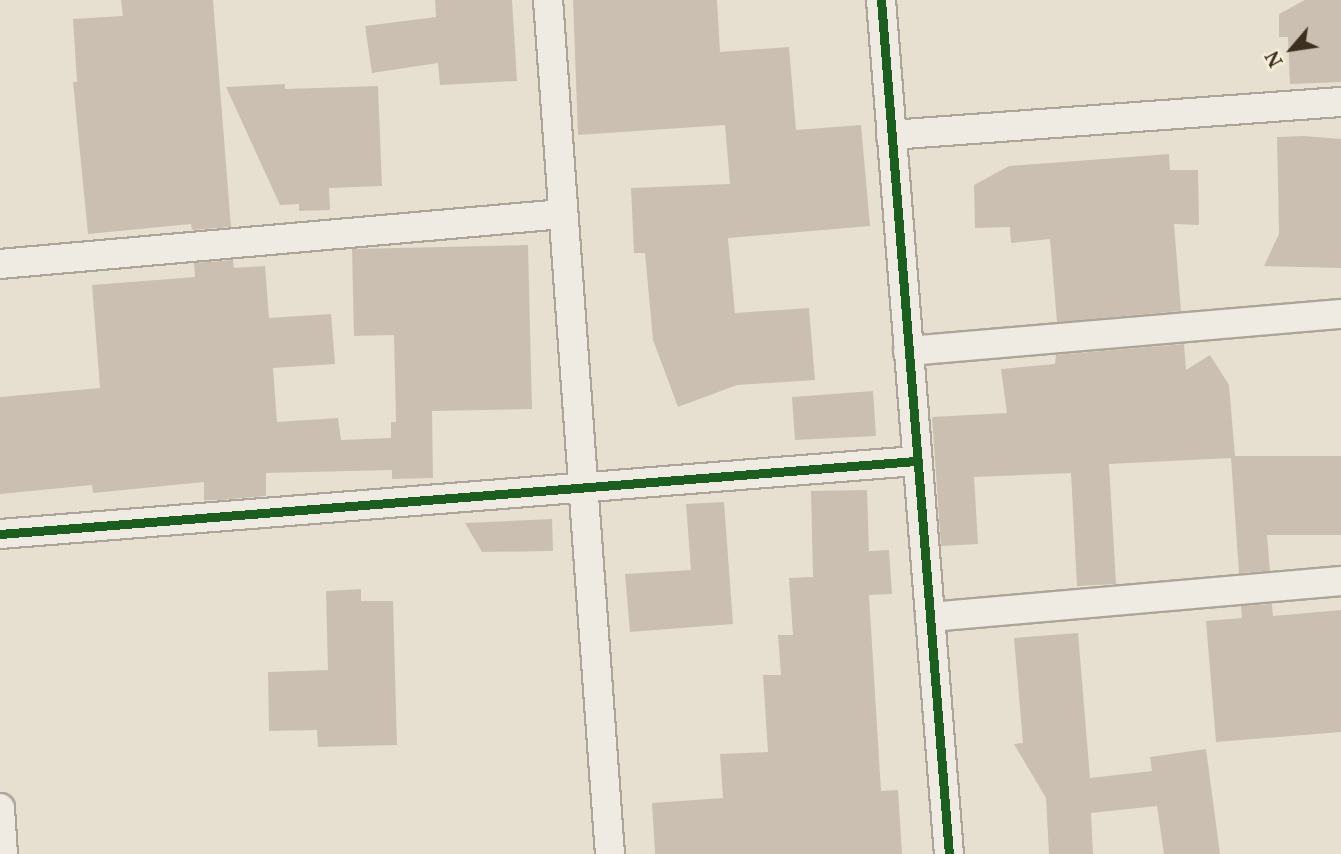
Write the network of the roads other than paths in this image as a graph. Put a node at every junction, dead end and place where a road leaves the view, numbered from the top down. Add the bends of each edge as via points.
1 (548, 0) edge
2 (881, 0) edge
3 (1341, 102) edge
4 (891, 135) junction
5 (562, 214) junction
6 (0, 264) edge
7 (1341, 314) edge
8 (908, 351) junction
9 (915, 461) junction
10 (582, 485) junction
11 (0, 534) edge
12 (1341, 581) edge
13 (930, 617) junction
14 (0, 818) edge
15 (3, 854) edge
16 (610, 854) edge
17 (949, 854) edge

1 - 5 street
2 - 4 street
3 - 4 street
4 - 8 street
5 - 6 street
5 - 10 street
7 - 8 street
8 - 9 street
9 - 10 street
9 - 13 street
10 - 11 street
10 - 16 street
12 - 13 street
13 - 17 street
14 - 15 street

